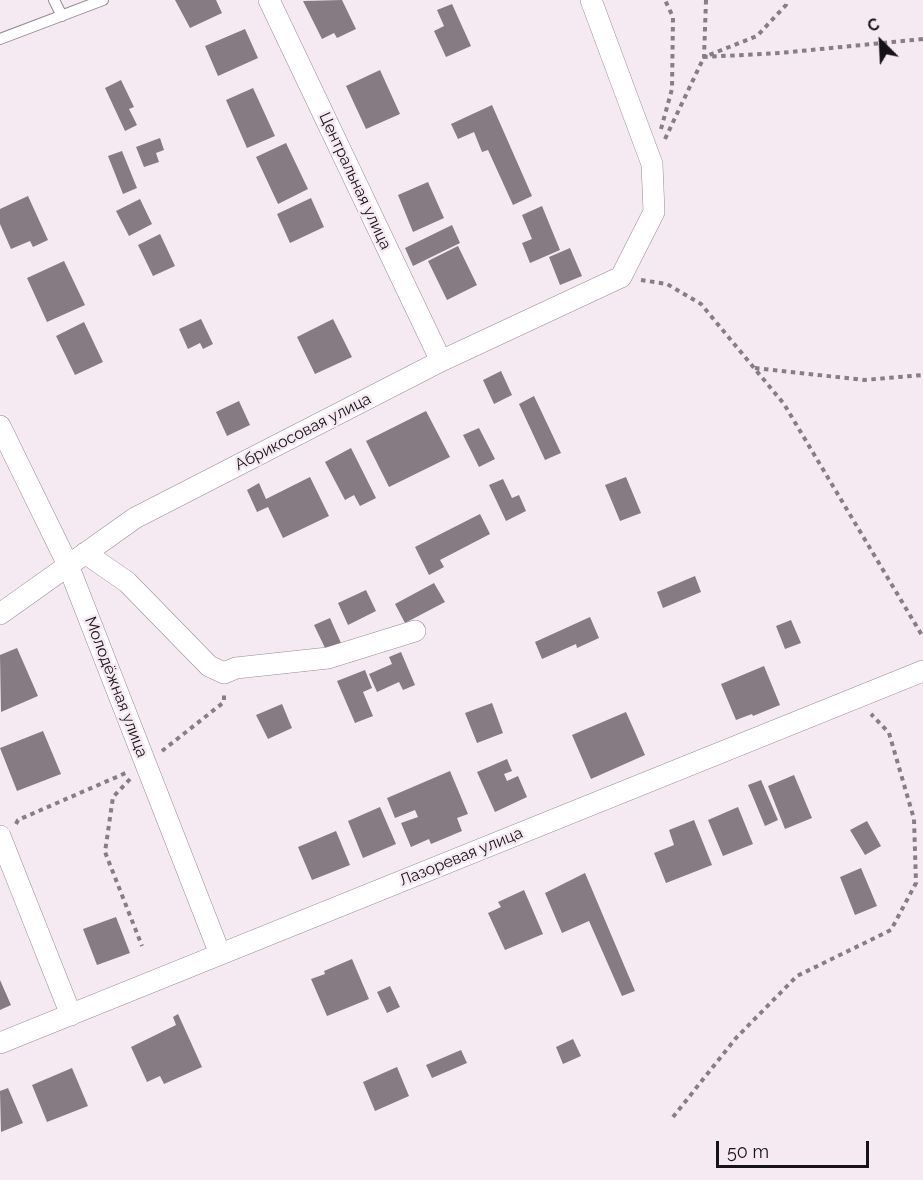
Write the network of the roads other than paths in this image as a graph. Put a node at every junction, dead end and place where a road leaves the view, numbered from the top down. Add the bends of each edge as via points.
1 (54, 0) edge
2 (103, 0) edge
3 (269, 0) edge
4 (591, 0) edge
5 (62, 16) junction
6 (0, 39) edge
7 (441, 362) junction
8 (0, 426) edge
9 (77, 559) junction
10 (0, 614) edge
11 (415, 631) dead end
12 (923, 671) edge
13 (0, 836) edge
14 (220, 954) junction
15 (70, 1014) junction
16 (0, 1043) edge

1 - 5 lane
2 - 5 lane
3 - 7 street, Центральная улица
4 - 7 street, Абрикосовая улица via 652,165 654,212 621,277
5 - 6 lane
7 - 9 street, Абрикосовая улица via 135,518
8 - 9 street, Молодёжная улица
9 - 10 street, Абрикосовая улица
9 - 11 street via 128,582 209,666 224,673 236,668 328,658
9 - 14 street, Молодёжная улица via 146,764
12 - 14 street, Лазоревая улица
13 - 15 street
14 - 15 street, Лазоревая улица
15 - 16 street, Лазоревая улица

